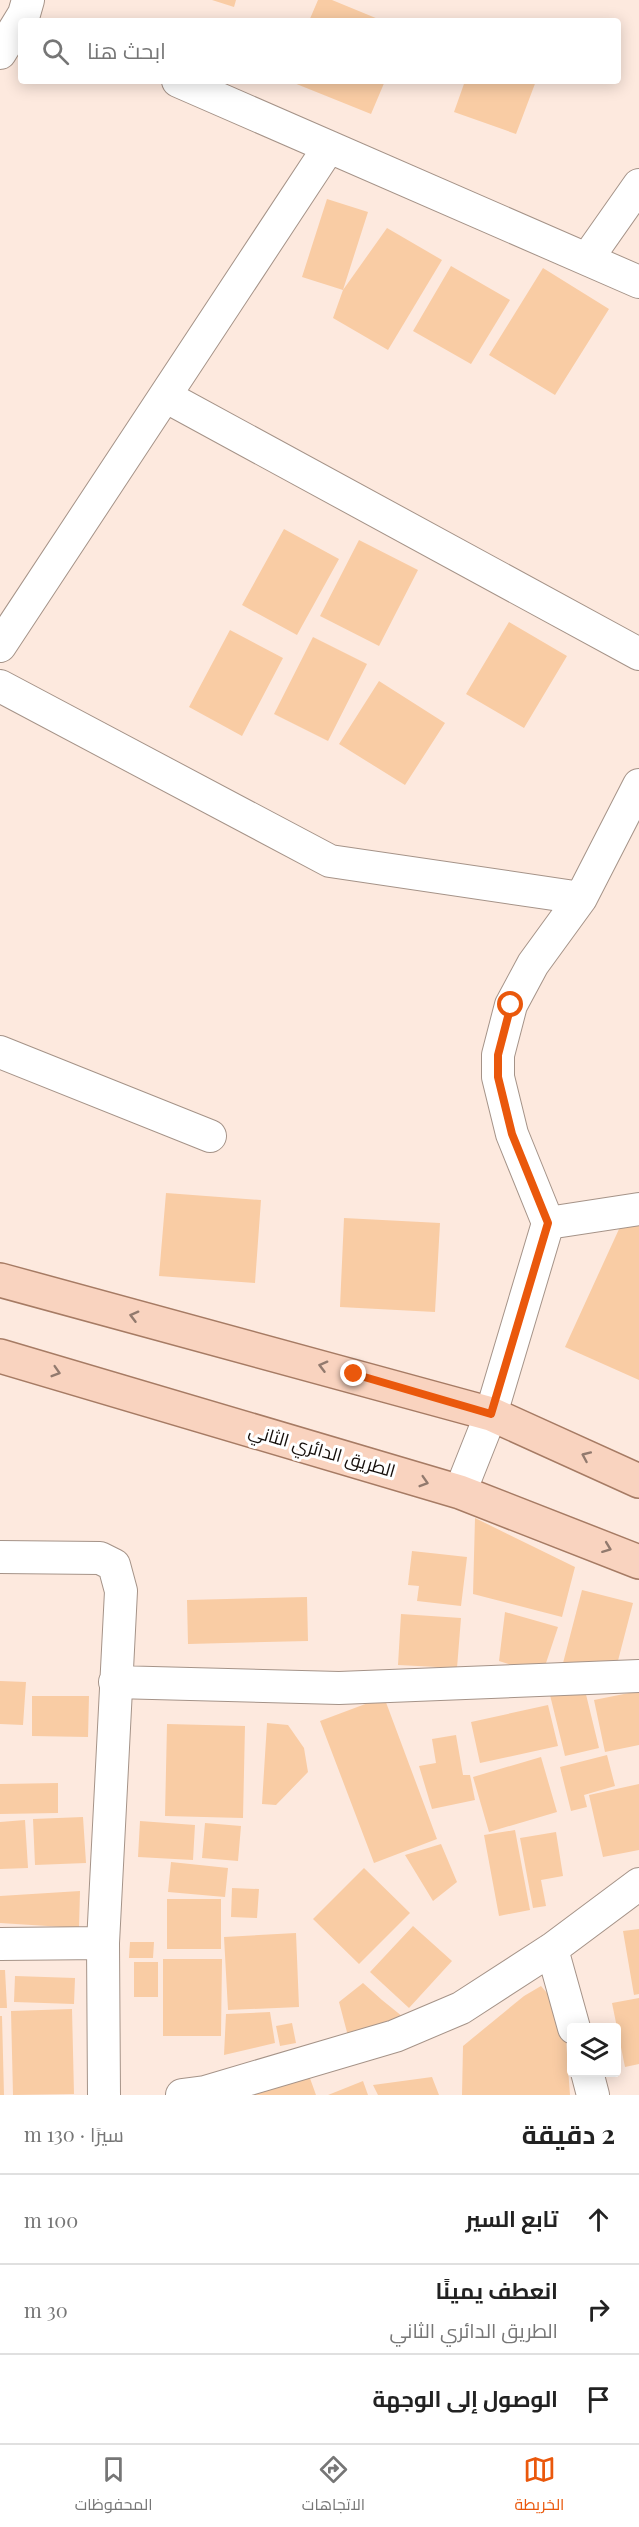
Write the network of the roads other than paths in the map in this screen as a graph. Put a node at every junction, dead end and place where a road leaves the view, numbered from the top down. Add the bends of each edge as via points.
1 (18, 19) edge
2 (0, 53) edge
3 (185, 84) edge
4 (329, 147) junction
5 (639, 185) edge
6 (588, 260) junction
7 (639, 282) edge
8 (165, 396) junction
9 (0, 646) edge
10 (639, 654) edge
11 (0, 686) edge
12 (639, 785) edge
13 (581, 898) junction
14 (0, 1052) edge
15 (210, 1136) dead end
16 (639, 1209) edge
17 (548, 1223) junction
18 (0, 1280) edge
19 (0, 1356) edge
20 (491, 1414) junction
21 (639, 1481) edge
22 (460, 1492) junction
23 (0, 1557) edge
24 (639, 1562) edge
25 (639, 1676) edge
26 (114, 1682) junction
27 (639, 1884) edge
28 (104, 1943) junction
29 (0, 1944) edge
30 (552, 1949) junction
31 (573, 2023) edge
32 (588, 2077) edge
33 (197, 2094) edge
34 (104, 2095) edge
35 (593, 2095) edge

1 - 2 street
3 - 4 street
4 - 6 street
4 - 8 street
5 - 6 street
6 - 7 street
8 - 9 street
8 - 10 street
11 - 13 street via 330,861
12 - 13 street
13 - 17 street via 533,964 511,1005 498,1055 498,1077 512,1134
14 - 15 street
16 - 17 street
17 - 20 street
20 -> 18 main road
19 -> 22 main road, الطريق الدائري الثاني
21 -> 20 main road
20 - 22 street
22 -> 24 main road, الطريق الدائري الثاني
23 - 26 street via 100,1558 114,1564 121,1591
25 - 26 street via 339,1688
26 - 28 street
27 - 30 street
28 - 29 street
28 - 34 street
30 - 31 street
30 - 33 street via 461,2008 395,2036
32 - 35 street

